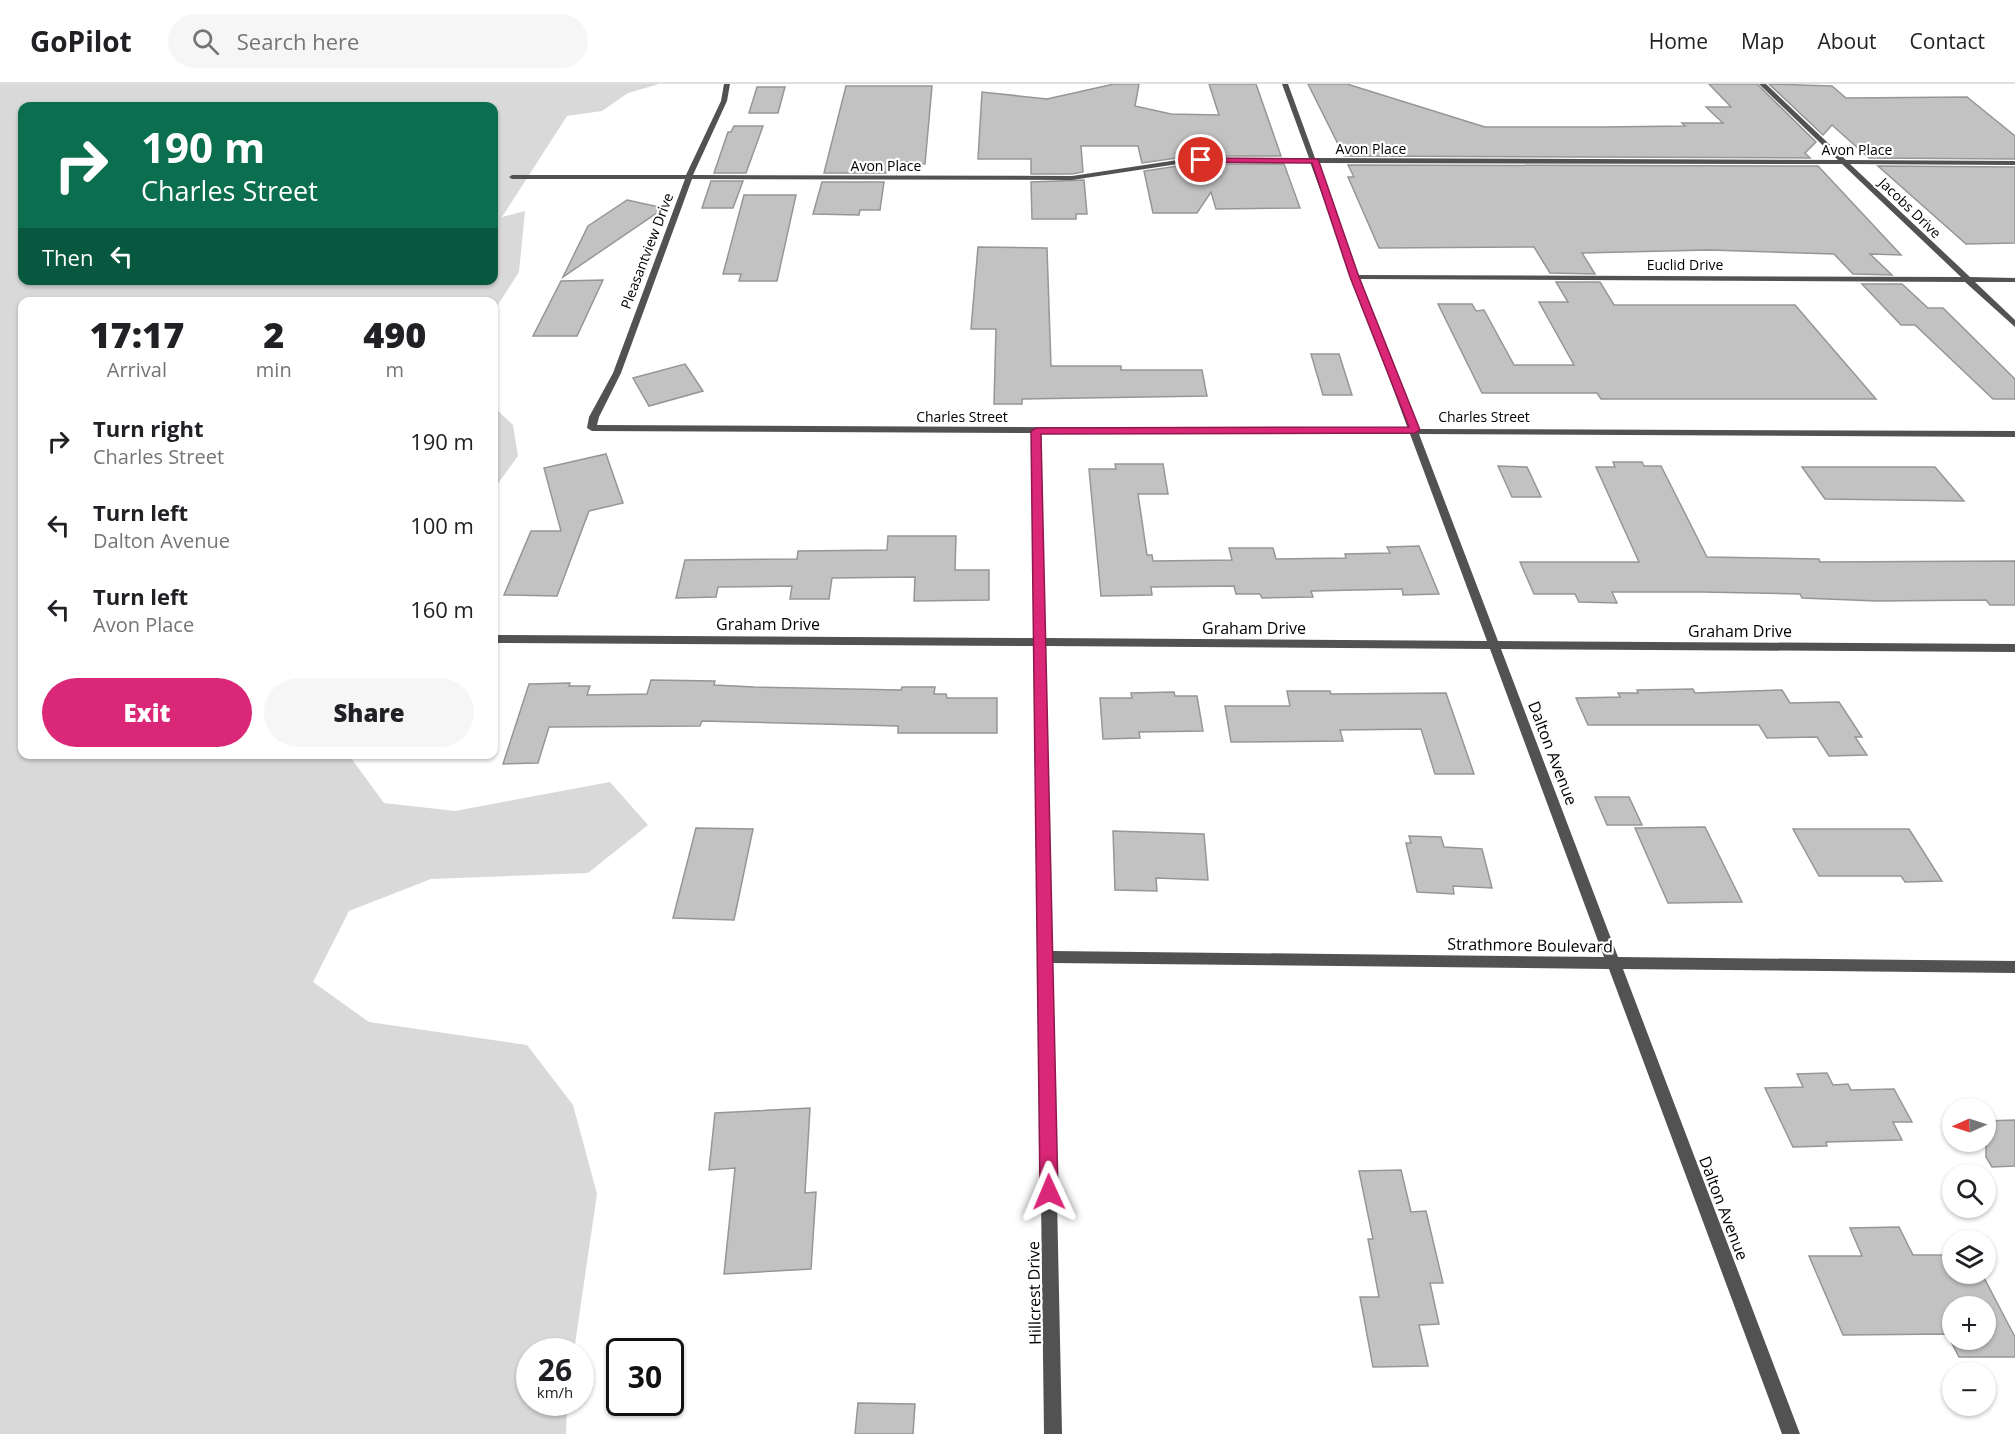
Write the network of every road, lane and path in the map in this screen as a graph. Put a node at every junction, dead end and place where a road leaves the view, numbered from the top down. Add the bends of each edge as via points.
1 (727, 84) edge
2 (1285, 84) edge
3 (1762, 84) edge
4 (1315, 161) junction
5 (1844, 162) junction
6 (2015, 163) edge
7 (512, 177) dead end
8 (689, 177) junction
9 (1355, 277) junction
10 (1967, 279) junction
11 (2015, 280) edge
12 (2015, 325) edge
13 (592, 428) joint
14 (1415, 430) junction
15 (1036, 431) junction
16 (2015, 434) edge
17 (498, 639) edge
18 (1040, 643) junction
19 (1495, 646) junction
20 (2015, 648) edge
21 (1044, 957) junction
22 (1614, 964) junction
23 (2015, 967) edge
24 (1053, 1434) edge
25 (1791, 1434) edge

1 - 8 street, Pleasantview Drive via 716,120
2 - 4 street, Dalton Avenue
3 - 5 street, Jacobs Drive
4 - 5 street, Avon Place
4 - 8 street, Avon Place via 1191,160 1072,178
4 - 9 street, Dalton Avenue
5 - 6 street, Avon Place
5 - 10 street, Jacobs Drive
7 - 8 street, Avon Place
8 - 13 street, Pleasantview Drive via 617,373
9 - 10 street, Euclid Drive
9 - 14 street, Dalton Avenue
10 - 11 street, Euclid Drive
10 - 12 street, Jacobs Drive
13 - 15 street, Charles Street
14 - 15 street, Charles Street
14 - 16 street, Charles Street
14 - 19 street, Dalton Avenue
15 - 18 street, Hillcrest Drive
17 - 18 street, Graham Drive
18 - 19 street, Graham Drive
18 - 21 street, Hillcrest Drive
19 - 20 street, Graham Drive
19 - 22 street, Dalton Avenue
21 - 22 street, Strathmore Boulevard
21 - 24 street, Hillcrest Drive
22 - 23 street, Strathmore Boulevard
22 - 25 street, Dalton Avenue

